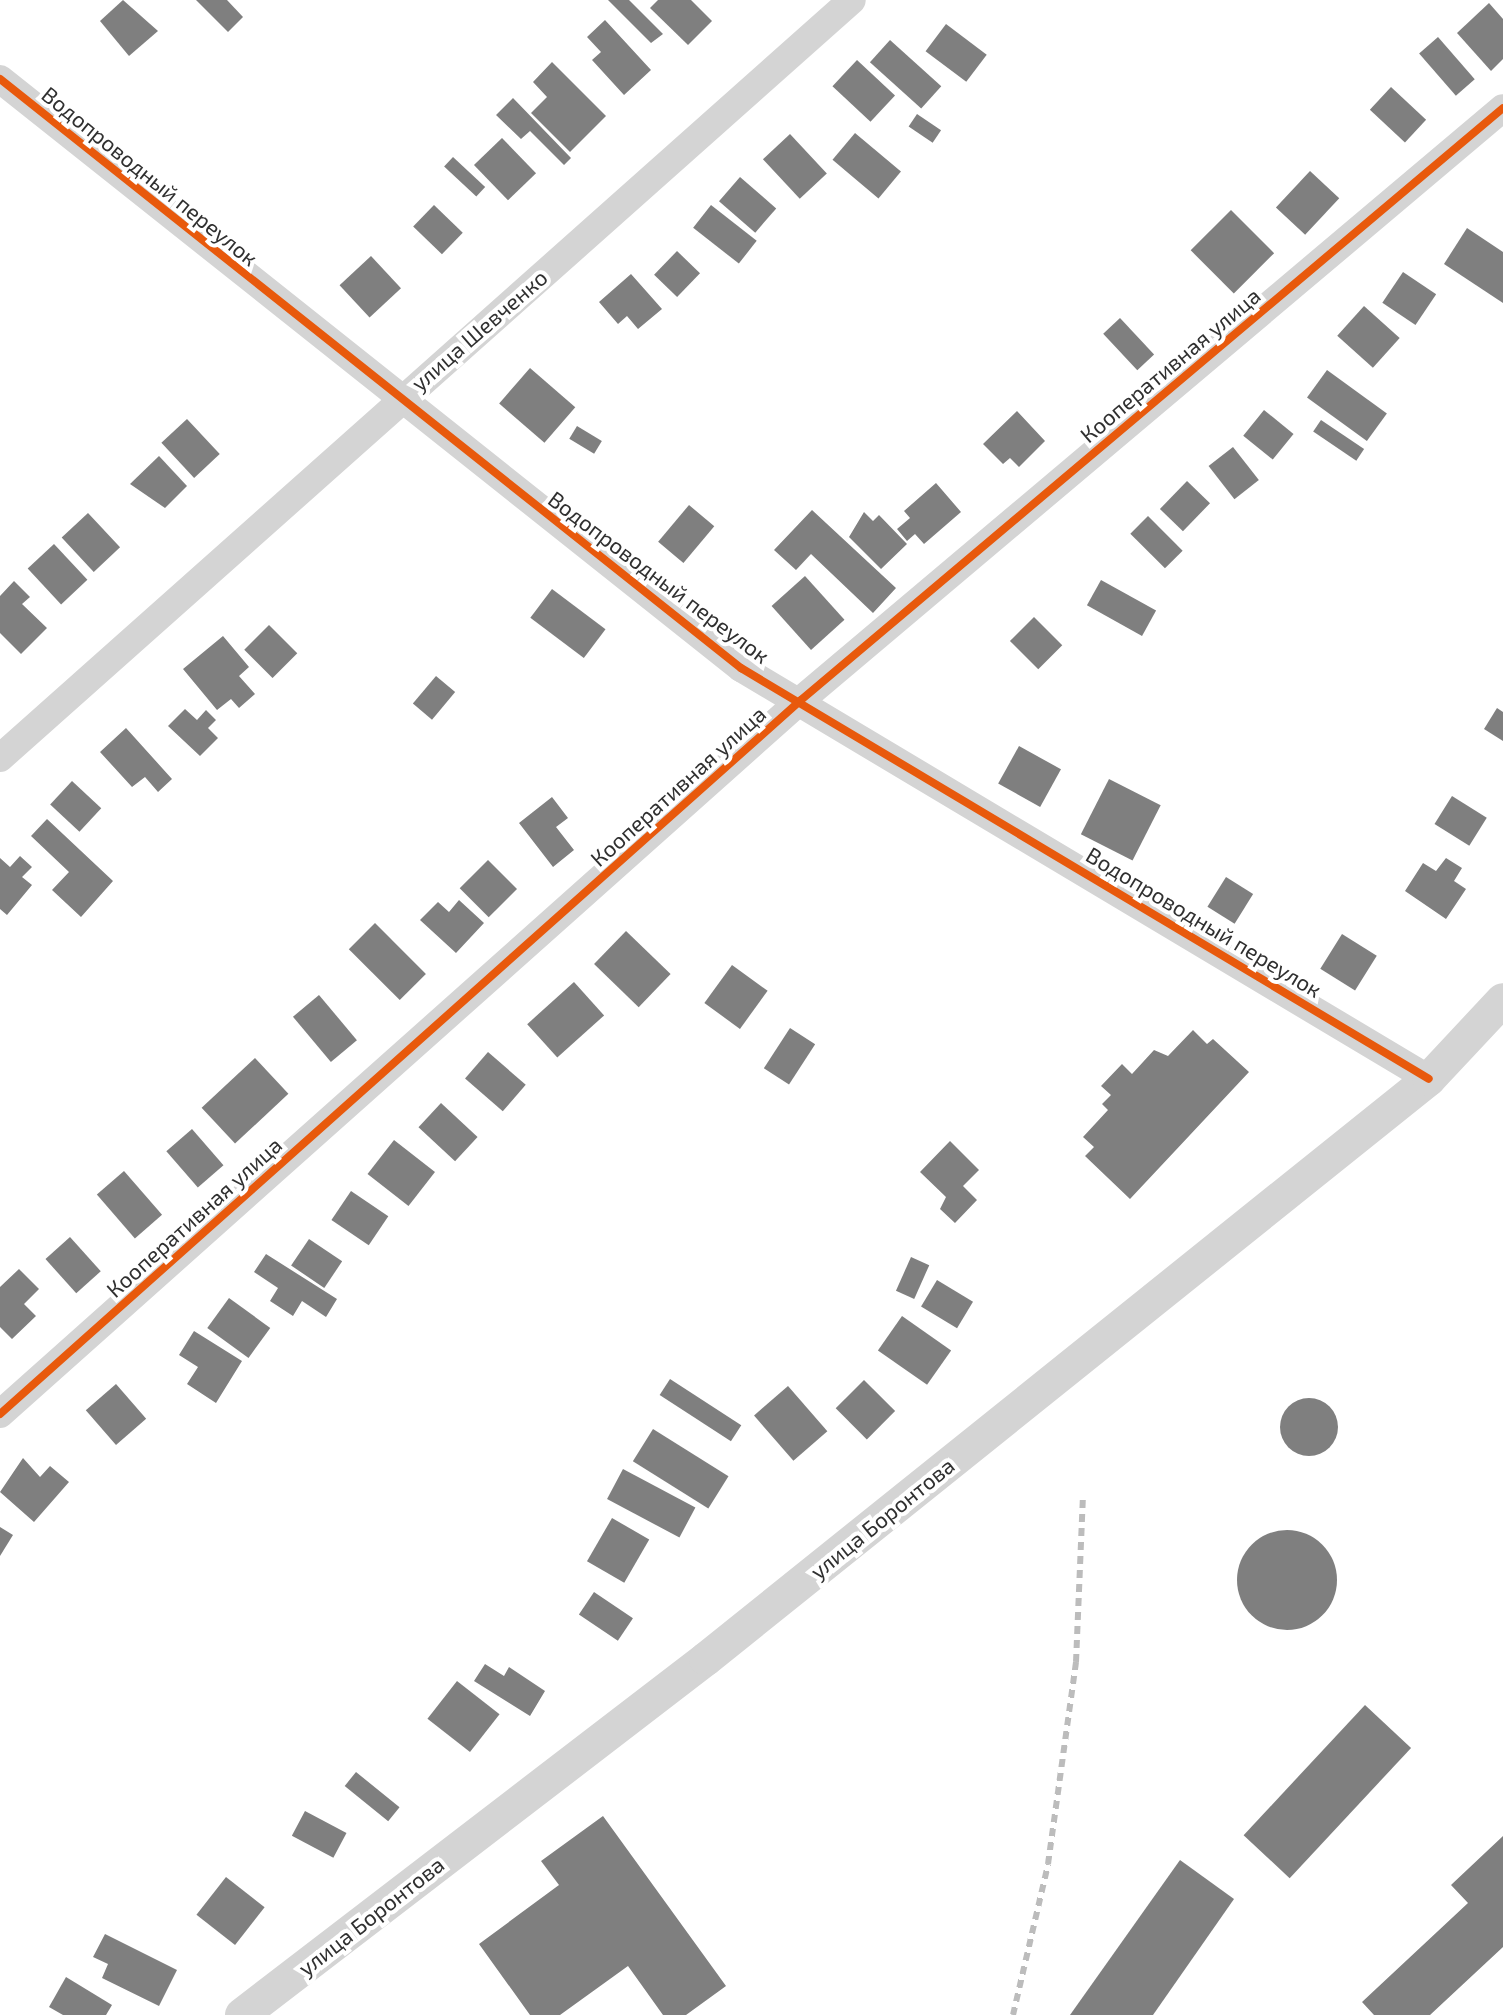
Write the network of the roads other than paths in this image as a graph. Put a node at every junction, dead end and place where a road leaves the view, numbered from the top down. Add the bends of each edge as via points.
1 (852, 0) edge
2 (0, 79) edge
3 (1503, 108) edge
4 (400, 399) junction
5 (801, 700) junction
6 (0, 758) edge
7 (1503, 1000) edge
8 (1429, 1079) junction
9 (0, 1414) edge
10 (242, 2015) edge

1 - 4 street, улица Шевченко
2 - 4 street, Водопроводный переулок
3 - 5 street, Кооперативная улица
4 - 5 street, Водопроводный переулок via 741,668
4 - 6 street, улица Шевченко
5 - 8 street, Водопроводный переулок
5 - 9 street, Кооперативная улица
7 - 8 street, улица Боронтова
8 - 10 street, улица Боронтова via 706,1659

